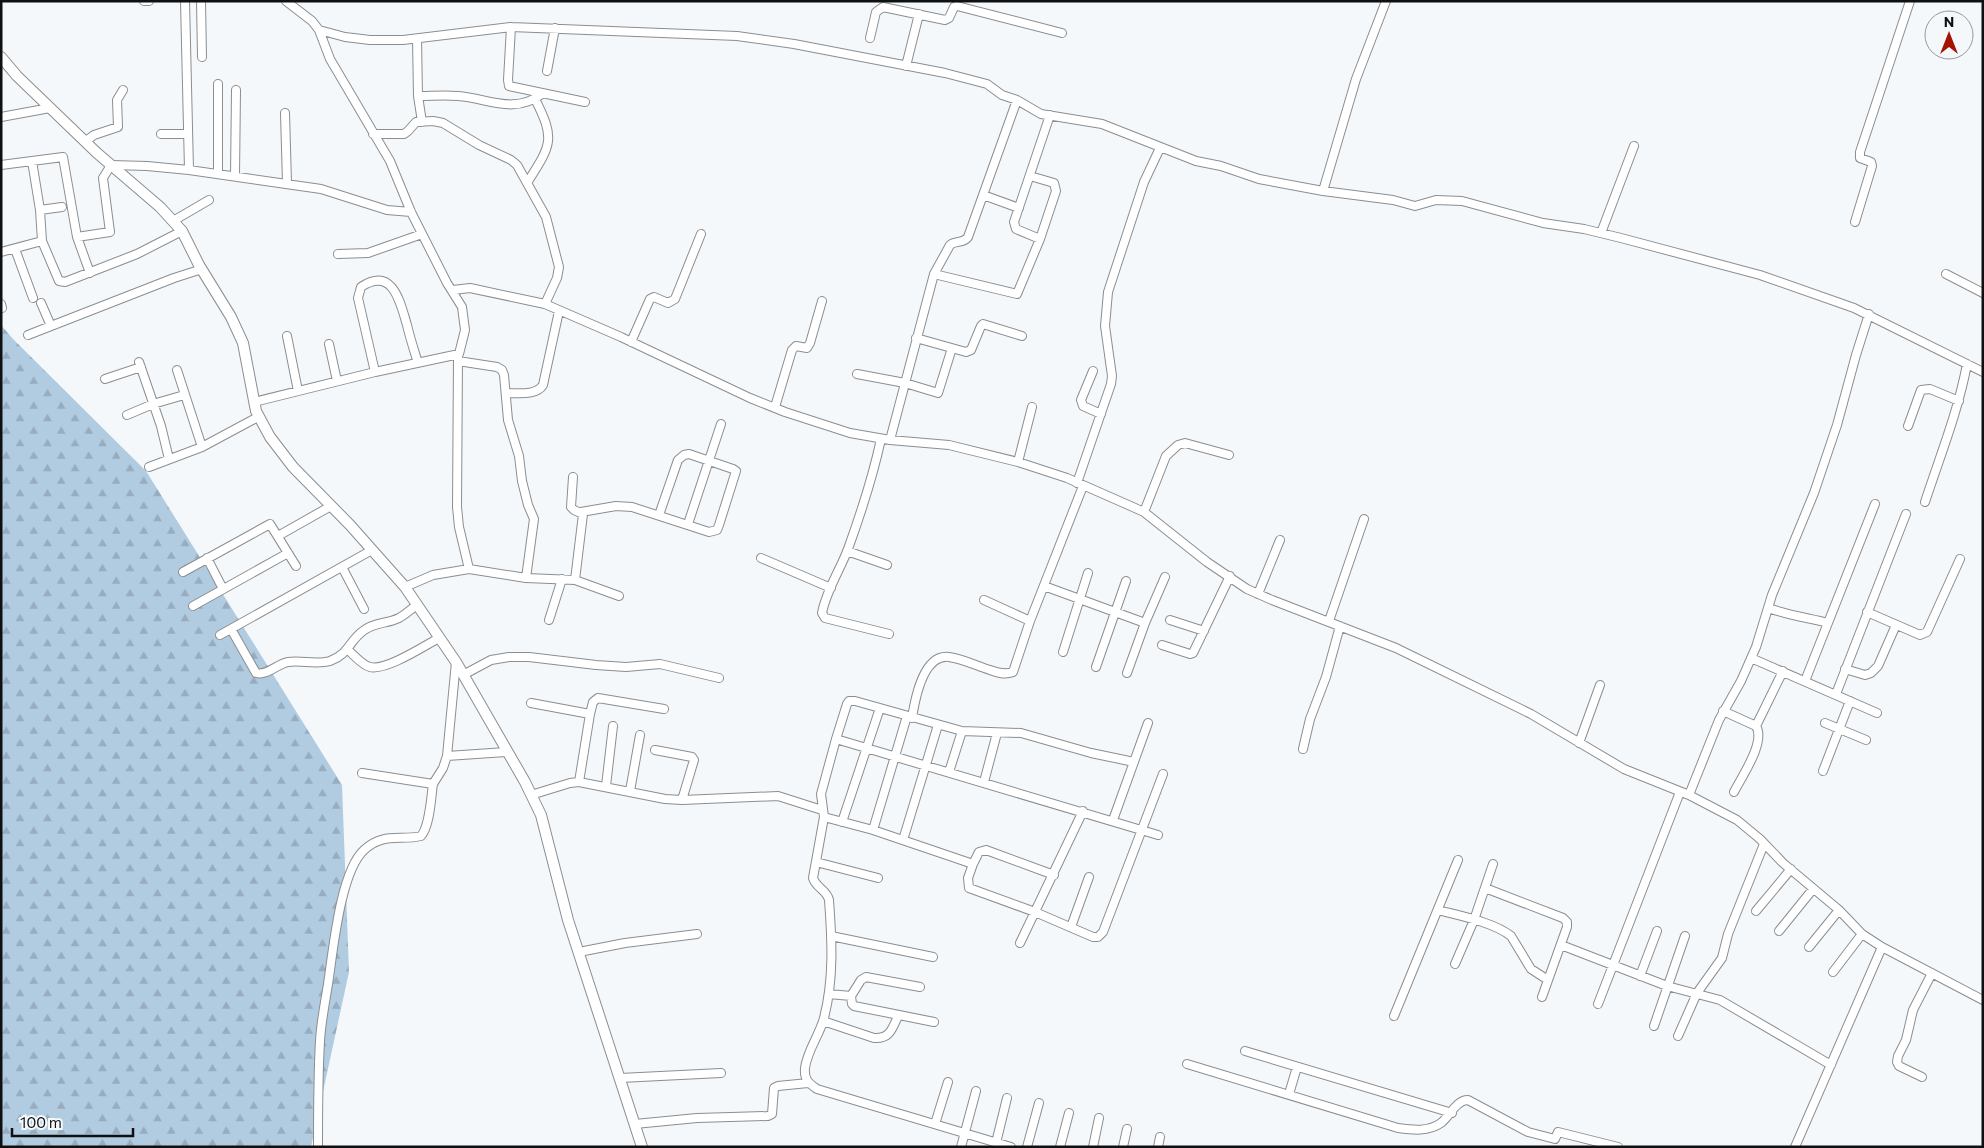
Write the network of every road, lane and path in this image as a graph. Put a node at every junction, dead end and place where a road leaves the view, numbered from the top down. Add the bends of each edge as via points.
1 (144, 1) edge
2 (149, 1) edge
3 (185, 1) edge
4 (201, 1) edge
5 (286, 1) edge
6 (1386, 1) edge
7 (1910, 1) edge
8 (919, 14) junction
9 (511, 26) junction
10 (555, 28) junction
11 (319, 30) junction
12 (1062, 33) dead end
13 (870, 38) dead end
14 (417, 39) junction
15 (1, 57) edge
16 (202, 57) dead end
17 (906, 66) junction
18 (5, 68) edge
19 (547, 71) dead end
20 (218, 84) dead end
21 (123, 90) dead end
22 (236, 90) dead end
23 (418, 96) junction
24 (539, 96) junction
25 (1017, 100) junction
26 (585, 102) dead end
27 (50, 108) junction
28 (285, 113) dead end
29 (1050, 115) junction
30 (1, 117) edge
31 (422, 122) junction
32 (161, 134) dead end
33 (188, 134) junction
34 (373, 134) junction
35 (86, 141) junction
36 (1634, 146) dead end
37 (1160, 148) junction
38 (32, 161) junction
39 (1, 165) edge
40 (111, 165) junction
41 (189, 170) junction
42 (218, 174) junction
43 (235, 176) junction
44 (1030, 176) junction
45 (287, 183) junction
46 (527, 183) junction
47 (1323, 191) junction
48 (983, 195) junction
49 (209, 200) dead end
50 (62, 207) dead end
51 (1019, 208) junction
52 (40, 210) junction
53 (411, 212) junction
54 (173, 221) junction
55 (1855, 222) dead end
56 (182, 230) junction
57 (1601, 233) junction
58 (422, 234) junction
59 (700, 234) dead end
60 (77, 236) junction
61 (1040, 239) junction
62 (42, 241) junction
63 (15, 249) junction
64 (1, 252) edge
65 (338, 254) dead end
66 (202, 269) junction
67 (90, 273) junction
68 (934, 274) junction
69 (1946, 274) dead end
70 (452, 290) junction
71 (1983, 294) edge
72 (34, 298) dead end
73 (822, 301) dead end
74 (41, 303) dead end
75 (545, 304) junction
76 (559, 311) junction
77 (1869, 314) junction
78 (50, 326) junction
79 (28, 335) dead end
80 (287, 336) dead end
81 (1022, 336) dead end
82 (916, 338) junction
83 (631, 342) junction
84 (329, 344) dead end
85 (952, 348) junction
86 (458, 357) junction
87 (418, 363) junction
88 (1967, 364) junction
89 (177, 370) dead end
90 (1093, 371) dead end
91 (375, 372) junction
92 (1983, 372) edge
93 (857, 374) dead end
94 (106, 379) dead end
95 (337, 381) junction
96 (905, 383) junction
97 (298, 390) junction
98 (506, 393) junction
99 (184, 395) junction
100 (1959, 401) junction
101 (254, 402) junction
102 (153, 404) junction
103 (775, 407) junction
104 (1032, 407) dead end
105 (1101, 414) junction
106 (127, 415) dead end
107 (258, 416) junction
108 (722, 424) dead end
109 (1908, 426) dead end
110 (885, 439) junction
111 (202, 447) junction
112 (1229, 456) dead end
113 (169, 459) junction
114 (709, 461) junction
115 (1018, 462) junction
116 (148, 467) dead end
117 (573, 477) dead end
118 (1080, 484) junction
119 (1925, 502) dead end
120 (1875, 504) dead end
121 (331, 506) junction
122 (581, 512) junction
123 (1144, 512) junction
124 (1906, 514) dead end
125 (659, 515) junction
126 (1364, 519) dead end
127 (688, 524) junction
128 (278, 536) junction
129 (1280, 540) dead end
130 (372, 550) junction
131 (847, 551) junction
132 (288, 553) junction
133 (207, 558) junction
134 (760, 558) dead end
135 (1960, 559) dead end
136 (888, 565) dead end
137 (296, 566) dead end
138 (342, 568) junction
139 (469, 569) junction
140 (183, 572) dead end
141 (1088, 573) dead end
142 (1230, 576) junction
143 (1165, 577) dead end
144 (526, 578) junction
145 (562, 579) junction
146 (575, 580) junction
147 (1126, 581) dead end
148 (1044, 586) junction
149 (405, 587) junction
150 (831, 588) junction
151 (223, 590) junction
152 (1258, 594) junction
153 (619, 596) dead end
154 (1081, 599) junction
155 (984, 600) dead end
156 (417, 605) junction
157 (194, 606) dead end
158 (1768, 608) junction
159 (364, 609) dead end
160 (1115, 612) junction
161 (1867, 612) junction
162 (549, 620) dead end
163 (1170, 620) dead end
164 (1030, 621) junction
165 (1329, 621) junction
166 (1145, 623) junction
167 (1828, 623) junction
168 (1896, 625) junction
169 (1340, 626) junction
170 (231, 629) junction
171 (1204, 631) junction
172 (889, 634) dead end
173 (220, 635) dead end
174 (439, 638) junction
175 (1162, 645) dead end
176 (348, 650) junction
177 (1063, 652) dead end
178 (1751, 658) junction
179 (456, 662) junction
180 (1096, 667) dead end
181 (1845, 669) junction
182 (1783, 671) junction
183 (1127, 673) dead end
184 (462, 675) junction
185 (719, 678) dead end
186 (1805, 681) junction
187 (1600, 685) dead end
188 (1836, 694) junction
189 (1850, 700) junction
190 (531, 703) dead end
191 (880, 708) junction
192 (664, 709) dead end
193 (1723, 711) junction
194 (1877, 713) dead end
195 (590, 714) junction
196 (909, 717) junction
197 (1148, 722) dead end
198 (1825, 723) dead end
199 (938, 724) junction
200 (613, 726) dead end
201 (1756, 726) junction
202 (1839, 728) junction
203 (962, 731) junction
204 (997, 733) junction
205 (640, 735) dead end
206 (836, 739) junction
207 (1866, 740) dead end
208 (1579, 743) junction
209 (866, 747) junction
210 (1303, 749) dead end
211 (655, 750) dead end
212 (506, 752) junction
213 (447, 756) junction
214 (896, 756) junction
215 (1134, 762) junction
216 (926, 765) junction
217 (1823, 771) dead end
218 (949, 772) junction
219 (362, 773) dead end
220 (1163, 774) dead end
221 (579, 782) junction
222 (984, 782) junction
223 (433, 784) junction
224 (606, 786) junction
225 (630, 792) junction
226 (1680, 792) junction
227 (1734, 792) dead end
228 (531, 795) junction
229 (1689, 795) junction
230 (682, 800) junction
231 (1083, 811) junction
232 (823, 814) junction
233 (1113, 820) junction
234 (842, 822) junction
235 (1142, 829) junction
236 (873, 830) junction
237 (1158, 834) dead end
238 (903, 840) junction
239 (1764, 844) junction
240 (1458, 860) dead end
241 (816, 862) junction
242 (973, 864) junction
243 (1493, 864) dead end
244 (1791, 869) junction
245 (1054, 875) junction
246 (1089, 877) dead end
247 (878, 878) dead end
248 (1485, 888) junction
249 (1813, 889) junction
250 (1438, 910) junction
251 (1840, 910) junction
252 (1035, 912) junction
253 (1756, 912) dead end
254 (1474, 920) junction
255 (1071, 926) junction
256 (1657, 931) dead end
257 (1779, 931) dead end
258 (697, 934) dead end
259 (1862, 934) junction
260 (832, 936) junction
261 (1685, 936) dead end
262 (1020, 943) dead end
263 (1560, 945) junction
264 (1808, 947) dead end
265 (1882, 947) junction
266 (579, 952) junction
267 (933, 957) dead end
268 (1455, 964) dead end
269 (1612, 966) junction
270 (1833, 972) dead end
271 (1932, 973) junction
272 (1640, 976) junction
273 (1548, 980) junction
274 (1667, 986) junction
275 (920, 987) dead end
276 (1698, 993) junction
277 (829, 994) junction
278 (851, 996) junction
279 (1542, 997) dead end
280 (1983, 1000) edge
281 (1598, 1004) dead end
282 (898, 1016) junction
283 (1394, 1016) dead end
284 (823, 1020) junction
285 (934, 1022) dead end
286 (1654, 1026) dead end
287 (1678, 1036) dead end
288 (1244, 1051) dead end
289 (1187, 1064) dead end
290 (1831, 1065) junction
291 (1297, 1067) junction
292 (721, 1073) dead end
293 (1922, 1077) dead end
294 (620, 1078) junction
295 (808, 1082) junction
296 (948, 1082) dead end
297 (976, 1092) dead end
298 (1289, 1094) junction
299 (1007, 1098) dead end
300 (1039, 1103) dead end
301 (1452, 1112) junction
302 (1069, 1113) dead end
303 (1099, 1118) dead end
304 (635, 1124) junction
305 (935, 1124) junction
306 (1127, 1129) dead end
307 (965, 1133) junction
308 (1160, 1137) dead end
309 (1554, 1143) edge
310 (1588, 1143) edge
311 (996, 1145) edge
312 (318, 1147) edge
313 (642, 1147) edge
314 (961, 1147) edge
315 (1011, 1147) edge
316 (1027, 1147) edge
317 (1060, 1147) edge
318 (1093, 1147) edge
319 (1123, 1147) edge
320 (1158, 1147) edge
321 (1618, 1147) edge
322 (1795, 1147) edge

1 - 2 street
3 - 33 street
4 - 16 street
5 - 11 street
6 - 47 street via 1356,79
7 - 55 street via 1860,152 1860,158 1871,162 1872,166
8 - 12 street via 945,20 957,6
8 - 13 street via 880,8 876,12
8 - 17 street
9 - 10 street
9 - 14 street
9 - 24 street via 509,86
10 - 17 street via 738,36
10 - 19 street
11 - 14 street via 370,40
11 - 34 street via 330,59
14 - 23 street
15 - 18 street
17 - 25 street via 987,84
18 - 27 street
20 - 42 street
21 - 35 street via 117,100 118,127 98,133
22 - 43 street
23 - 24 street via 459,96 499,105 528,102
23 - 31 street
24 - 26 street
24 - 46 street via 549,142 546,153
25 - 29 street via 1041,114
25 - 48 street
27 - 30 street
27 - 35 street
28 - 45 street
29 - 37 street via 1102,124
29 - 44 street
31 - 34 street via 413,123 406,133
31 - 46 street via 443,123 486,149 508,158 517,164
32 - 33 street
33 - 41 street
34 - 53 street via 390,161
35 - 40 street
36 - 57 street
37 - 47 street via 1246,175
37 - 105 street via 1144,182 1108,292 1105,326 1112,376
38 - 39 street
38 - 52 street
38 - 60 street via 63,157
40 - 41 street
40 - 54 street
40 - 60 street via 103,178 110,232
41 - 42 street
42 - 43 street
43 - 45 street
44 - 51 street
44 - 61 street via 1056,186
45 - 53 street via 321,188 387,210
46 - 75 street via 546,217 558,267
47 - 57 street via 1415,206 1436,200 1462,201 1543,223
48 - 51 street
48 - 68 street via 968,237 963,242 950,245
49 - 54 street
50 - 52 street
51 - 61 street via 1014,226
52 - 62 street
53 - 58 street
54 - 56 street
56 - 66 street
56 - 67 street via 137,254
57 - 77 street via 1760,275
58 - 65 street via 368,253
58 - 70 street
59 - 83 street via 675,299 668,303 654,297 650,299
60 - 67 street
61 - 68 street via 1017,294
62 - 63 street
62 - 67 street via 59,281
63 - 64 street
63 - 72 street
66 - 78 street
66 - 101 street via 243,343
68 - 82 street
69 - 71 street
70 - 75 street via 470,288
70 - 86 street via 462,307 465,330
73 - 103 street via 807,348 796,346 792,350
74 - 78 street
75 - 76 street
76 - 83 street
76 - 98 street via 540,390
77 - 88 street
77 - 158 street via 1814,493
78 - 79 street
80 - 97 street
81 - 85 street via 983,324 969,352
82 - 85 street
82 - 96 street
83 - 103 street
84 - 95 street
85 - 96 street via 938,392
86 - 87 street
86 - 98 street via 502,370
86 - 139 street via 457,507
87 - 91 street
87 - 91 street via 400,299 392,286 375,281 361,287 358,298
88 - 92 street
88 - 100 street
89 - 99 street
90 - 105 street via 1081,400 1083,406
91 - 95 street
93 - 96 street
94 - 102 street via 140,364
95 - 97 street
96 - 110 street
97 - 101 street
98 - 144 street via 508,420 534,519
99 - 102 street
99 - 111 street
100 - 109 street via 1930,390 1921,390
100 - 119 street
101 - 107 street
102 - 106 street
102 - 113 street
103 - 110 street via 850,433
104 - 115 street
105 - 118 street
107 - 111 street
107 - 121 street via 293,467
108 - 114 street
110 - 115 street via 943,444
110 - 131 street
111 - 113 street
112 - 123 street via 1184,443 1178,445 1166,456
113 - 116 street
114 - 125 street via 689,454 678,460
114 - 127 street
114 - 127 street via 736,471 719,525 717,530 709,532
115 - 118 street
117 - 122 street via 571,507
118 - 123 street
118 - 148 street
120 - 167 street
121 - 128 street
121 - 130 street
122 - 125 street via 624,506
122 - 146 street
123 - 142 street
124 - 161 street
125 - 127 street
126 - 165 street
128 - 132 street
128 - 133 street via 273,526 267,525
129 - 152 street
130 - 138 street
130 - 149 street
131 - 136 street
131 - 150 street
132 - 137 street
132 - 151 street
133 - 140 street
133 - 151 street
134 - 150 street
135 - 168 street via 1927,632 1920,634
138 - 159 street
138 - 170 street
139 - 144 street
139 - 149 street via 433,576
141 - 154 street
142 - 152 street
142 - 171 street
143 - 166 street
144 - 145 street
145 - 146 street
145 - 162 street
146 - 153 street
147 - 160 street
148 - 154 street
148 - 164 street
149 - 156 street
150 - 172 street via 822,611 825,618
151 - 157 street
152 - 165 street
154 - 160 street
154 - 177 street
155 - 164 street
156 - 174 street
156 - 176 street via 397,619 364,629
158 - 167 street
158 - 178 street
160 - 166 street
160 - 180 street
161 - 168 street
161 - 181 street
163 - 171 street
164 - 196 street via 1013,672 1003,674 943,657 932,663 919,685
165 - 169 street
166 - 183 street
167 - 186 street
168 - 181 street via 1875,670 1865,675
169 - 208 street via 1439,668 1531,714
169 - 210 street
170 - 173 street
170 - 176 street via 259,674 288,662 314,664 329,661
171 - 175 street via 1190,654
174 - 176 street via 379,667 367,666
174 - 179 street
178 - 182 street
178 - 193 street
179 - 184 street
179 - 213 street
181 - 188 street
182 - 186 street
182 - 201 street
184 - 185 street via 491,660 529,657 626,667 660,664
184 - 212 street
186 - 188 street
187 - 208 street
188 - 189 street
189 - 194 street
189 - 202 street
190 - 195 street
191 - 196 street
191 - 206 street via 849,701
191 - 209 street
192 - 195 street via 598,698 593,702
193 - 201 street
193 - 229 street
195 - 221 street
196 - 199 street
196 - 214 street
197 - 215 street
198 - 202 street
199 - 203 street
199 - 216 street
200 - 224 street
201 - 227 street via 1759,730 1757,746
202 - 207 street
202 - 217 street
203 - 204 street
203 - 218 street
204 - 215 street via 1030,735
204 - 222 street
205 - 225 street
206 - 209 street
206 - 232 street via 821,794
208 - 226 street via 1624,769
209 - 214 street
209 - 234 street
211 - 230 street via 694,760
212 - 213 street
212 - 228 street
213 - 223 street
214 - 216 street
214 - 236 street
215 - 233 street
216 - 218 street
216 - 238 street
218 - 222 street
219 - 223 street
220 - 235 street
221 - 224 street
221 - 228 street
222 - 231 street
223 - 312 street via 421,836 380,840 364,850 348,878 320,1038
224 - 225 street
225 - 230 street
226 - 229 street
226 - 269 street
228 - 266 street via 541,815
229 - 239 street via 1737,820
230 - 232 street via 778,796
231 - 233 street
231 - 245 street
232 - 234 street
232 - 241 street
233 - 235 street
234 - 236 street
235 - 237 street
235 - 255 street via 1103,932 1093,937
236 - 238 street
238 - 242 street
239 - 244 street
239 - 276 street via 1728,934 1722,958
240 - 250 street
241 - 247 street
241 - 260 street via 813,878 828,896
242 - 245 street via 979,852 986,850
242 - 252 street via 968,878 969,888
243 - 248 street
244 - 249 street
244 - 253 street
245 - 252 street
246 - 255 street
248 - 254 street
248 - 263 street via 1563,918 1567,927
249 - 251 street
249 - 257 street
250 - 254 street
250 - 283 street
251 - 259 street
251 - 264 street
252 - 255 street
252 - 262 street
254 - 268 street
254 - 273 street via 1511,936 1531,969
256 - 272 street
258 - 266 street
259 - 265 street
259 - 270 street
260 - 267 street
260 - 277 street
261 - 274 street
263 - 269 street
263 - 273 street
265 - 271 street
265 - 290 street
266 - 294 street
269 - 272 street
269 - 281 street
271 - 280 street
271 - 293 street via 1917,1000 1897,1062
272 - 274 street
273 - 279 street
274 - 276 street
274 - 286 street
275 - 278 street via 866,977
276 - 287 street
276 - 290 street via 1720,1000
277 - 278 street
277 - 284 street
278 - 282 street via 854,1006
282 - 284 street via 890,1033 880,1039
282 - 285 street
284 - 295 street via 805,1066
288 - 291 street
289 - 298 street
290 - 322 street
291 - 298 street
291 - 301 street
292 - 294 street
294 - 304 street
295 - 304 street via 774,1088 774,1109 768,1116
295 - 305 street via 817,1090
296 - 305 street
297 - 307 street
298 - 301 street via 1398,1128 1426,1129 1440,1123
299 - 311 street
300 - 316 street
301 - 309 street via 1463,1100 1468,1100
302 - 317 street
303 - 318 street
304 - 313 street
305 - 307 street
306 - 319 street
307 - 311 street
307 - 314 street
308 - 320 street
309 - 310 street via 1558,1132
310 - 321 street
311 - 315 street

